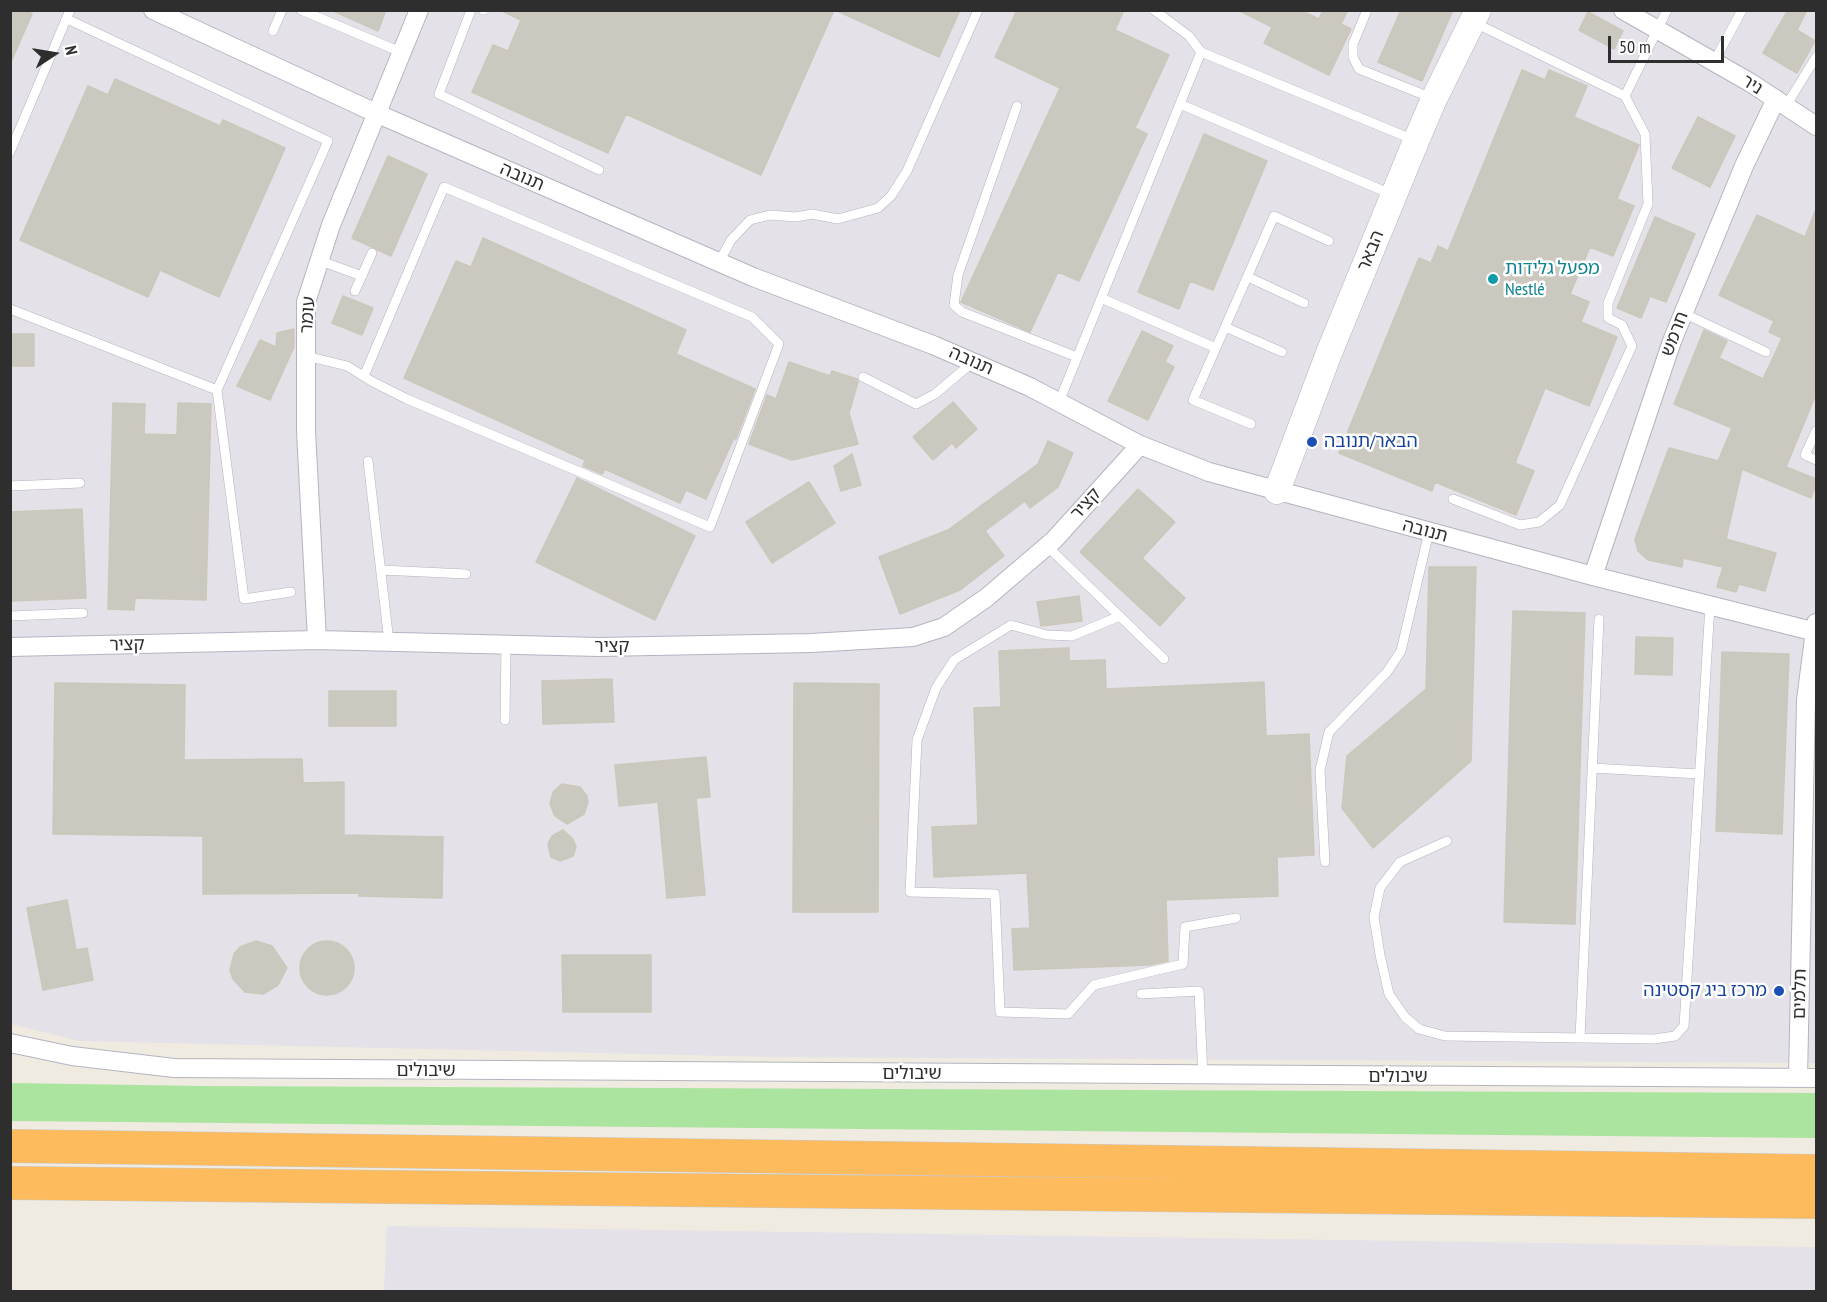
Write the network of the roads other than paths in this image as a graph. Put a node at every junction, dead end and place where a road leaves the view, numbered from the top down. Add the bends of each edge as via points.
1 (153, 10) edge
2 (282, 10) edge
3 (301, 10) edge
4 (419, 10) edge
5 (471, 10) edge
6 (978, 10) edge
7 (1154, 10) edge
8 (1367, 10) edge
9 (1623, 10) edge
10 (1667, 10) edge
11 (1742, 10) edge
12 (1475, 14) edge
13 (69, 15) edge
14 (1657, 30) junction
15 (273, 31) dead end
16 (1201, 52) junction
17 (403, 53) junction
18 (1816, 57) edge
19 (1714, 62) junction
20 (1625, 96) junction
21 (1434, 99) junction
22 (1781, 103) junction
23 (1180, 104) junction
24 (1017, 106) dead end
25 (378, 114) junction
26 (1816, 126) edge
27 (1416, 141) junction
28 (10, 152) edge
29 (599, 170) dead end
30 (1394, 195) junction
31 (1329, 241) dead end
32 (372, 253) dead end
33 (318, 260) junction
34 (719, 262) junction
35 (362, 276) junction
36 (1248, 277) junction
37 (355, 291) dead end
38 (1101, 298) junction
39 (1304, 303) dead end
40 (10, 309) edge
41 (1683, 313) junction
42 (1225, 327) junction
43 (1216, 348) junction
44 (1282, 352) dead end
45 (1766, 352) dead end
46 (306, 356) junction
47 (1077, 357) junction
48 (973, 362) junction
49 (364, 376) junction
50 (863, 377) dead end
51 (217, 390) junction
52 (1059, 402) junction
53 (1251, 424) dead end
54 (1816, 430) edge
55 (1140, 445) junction
56 (1816, 460) edge
57 (368, 461) dead end
58 (80, 483) dead end
59 (10, 486) edge
60 (1277, 491) junction
61 (1453, 499) dead end
62 (1429, 532) junction
63 (1047, 546) junction
64 (381, 570) junction
65 (466, 574) dead end
66 (1593, 576) junction
67 (291, 592) dead end
68 (1710, 605) junction
69 (83, 612) dead end
70 (10, 615) edge
71 (1120, 616) junction
72 (1599, 619) dead end
73 (1816, 628) edge
74 (317, 640) junction
75 (389, 642) junction
76 (506, 645) junction
77 (10, 647) edge
78 (1164, 659) dead end
79 (505, 720) dead end
80 (1592, 768) junction
81 (1700, 774) junction
82 (1447, 841) dead end
83 (1325, 861) dead end
84 (1236, 918) dead end
85 (1141, 994) dead end
86 (1580, 1038) junction
87 (10, 1043) edge
88 (1203, 1076) junction
89 (1798, 1078) junction
90 (1816, 1078) edge
91 (10, 1146) edge
92 (1816, 1171) edge
93 (10, 1183) edge
94 (1816, 1202) edge

1 - 25 street, תנובה
2 - 15 lane
3 - 17 lane
4 - 17 street, עומר
5 - 29 lane via 439,94
6 - 34 lane via 907,171 891,196 878,208 838,219 812,214 770,215 750,220 731,240
7 - 16 lane via 1189,36
8 - 21 lane via 1353,44 1353,57 1359,69
9 - 14 street, ניר
10 - 14 lane
11 - 19 lane
12 - 20 lane
12 - 21 street, הבאר
13 - 28 lane
13 - 51 lane via 328,141
14 - 19 street, ניר
14 - 20 lane
16 - 23 lane
16 - 27 lane
17 - 25 street, עומר
18 - 22 lane
19 - 22 street, ניר
20 - 61 lane via 1645,134 1648,204 1608,303 1608,318 1622,326 1632,346 1560,505 1539,522 1520,525
21 - 27 street, הבאר
22 - 26 street, ניר
22 - 41 street, חרמש via 1744,166
23 - 30 lane
23 - 38 lane
24 - 47 lane via 958,275 954,305 962,312
25 - 33 street, עומר
25 - 34 street, תנובה
27 - 30 street, הבאר
30 - 60 street, הבאר
31 - 36 lane via 1274,216
32 - 35 lane
33 - 35 lane
33 - 46 street, עומר via 306,302
34 - 48 street, תנובה
35 - 37 lane
36 - 39 lane
36 - 42 lane
38 - 43 lane
38 - 47 lane
40 - 51 lane
41 - 45 lane
41 - 66 street, חרמש
42 - 43 lane
42 - 44 lane
43 - 53 lane via 1193,400
46 - 49 lane via 347,366
46 - 74 street, עומר
47 - 52 lane
48 - 50 lane via 935,394 916,404
48 - 52 street, תנובה
49 - 49 lane via 407,399 710,528 779,344 752,317 444,187
51 - 67 lane via 244,599
52 - 55 street, תנובה
54 - 56 lane via 1805,455
55 - 60 street, תנובה via 1209,472
55 - 63 street, קציר
57 - 64 lane
58 - 59 lane
60 - 62 street, תנובה
62 - 66 street, תנובה
62 - 83 lane via 1401,651 1381,679 1329,732 1320,770
63 - 71 lane
63 - 76 street, קציר via 986,598 944,627 913,637 811,643
64 - 65 lane
64 - 75 lane
66 - 68 street, תנובה
68 - 73 street, תנובה
68 - 81 lane
69 - 70 lane
71 - 78 lane
71 - 84 lane via 1072,636 1047,635 1011,625 954,660 936,688 917,740 910,892 995,894 1000,1012 1068,1014 1094,985 1183,964 1185,927
72 - 80 lane
73 - 89 street, תלמים via 1806,700
74 - 75 street, קציר
74 - 77 street, קציר
75 - 76 street, קציר
76 - 79 lane
80 - 81 lane
80 - 86 lane
81 - 86 lane via 1684,1026 1675,1036 1654,1039
82 - 86 lane via 1400,862 1380,888 1374,916 1389,994 1419,1029 1445,1036
85 - 88 lane via 1199,991
87 - 88 street, שיבולים via 72,1056 174,1068
88 - 89 street, שיבולים
89 - 90 street, שיבולים
91 - 92 highway
93 - 94 highway

